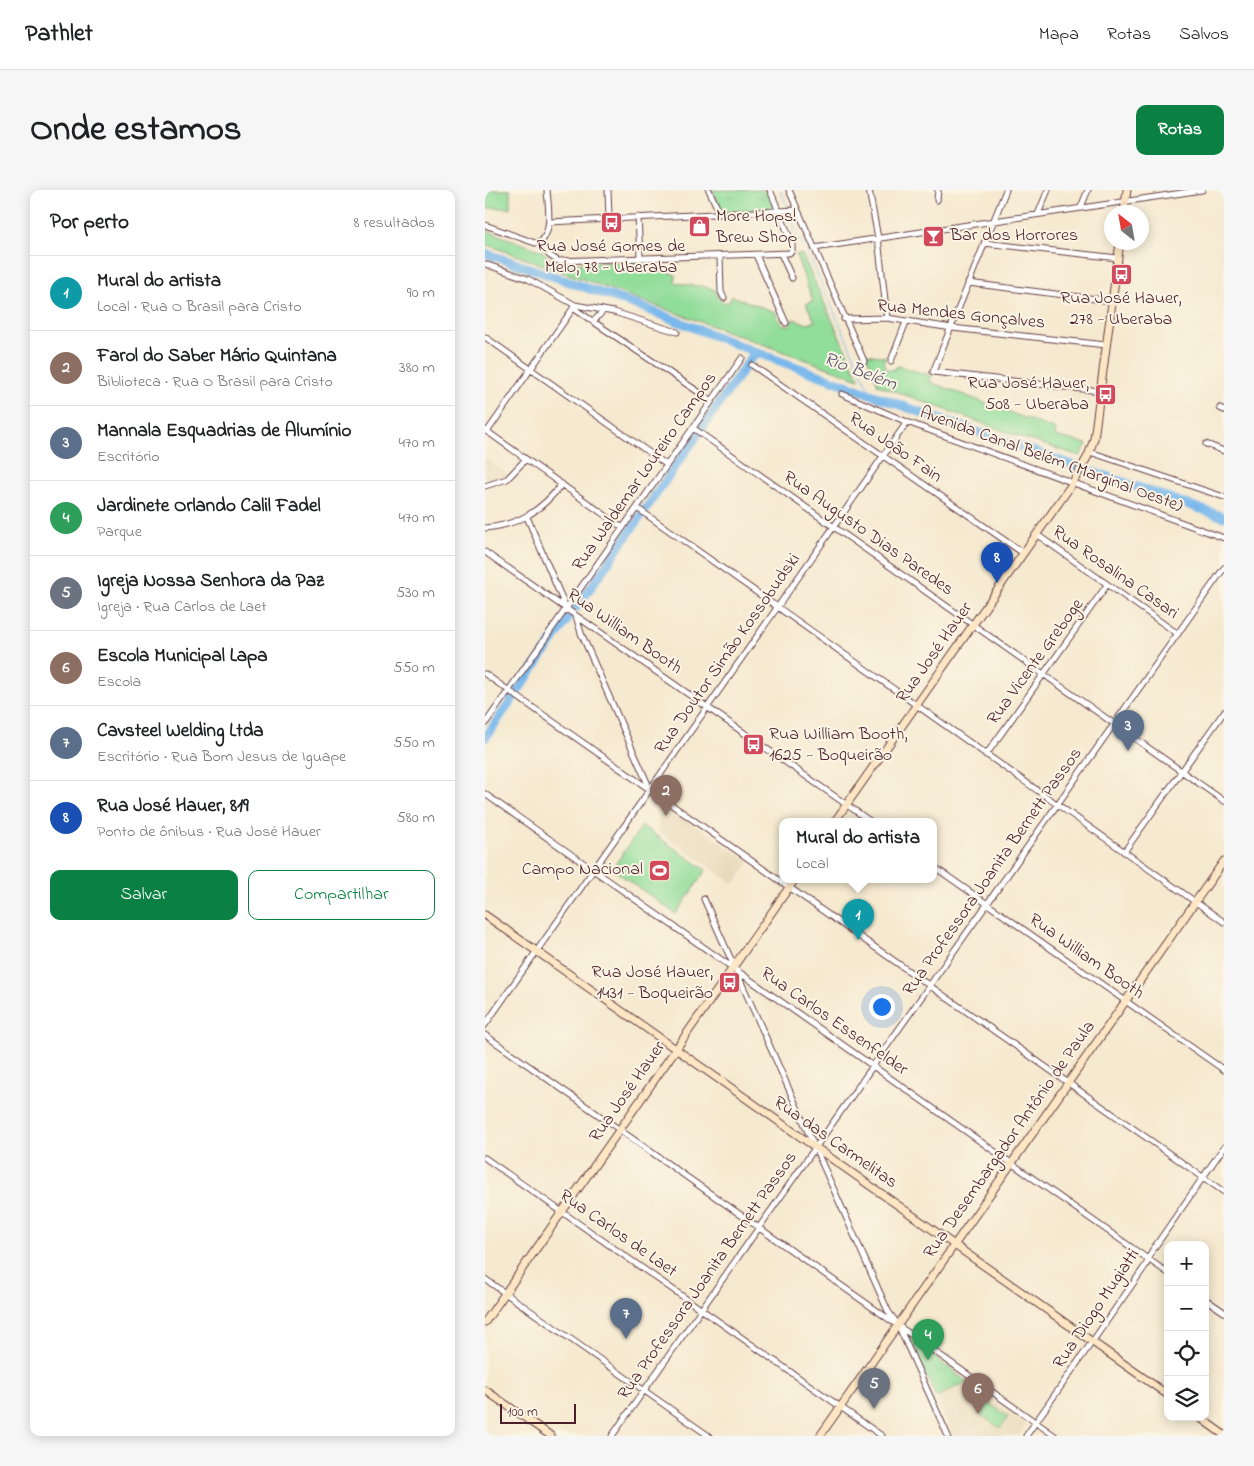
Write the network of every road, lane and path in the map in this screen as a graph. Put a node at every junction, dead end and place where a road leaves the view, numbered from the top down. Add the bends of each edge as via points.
1 (547, 190) edge
2 (608, 190) edge
3 (709, 190) edge
4 (770, 190) edge
5 (789, 190) edge
6 (869, 190) edge
7 (938, 190) edge
8 (1006, 190) edge
9 (1048, 190) edge
10 (1088, 190) edge
11 (1127, 190) edge
12 (1198, 190) edge
13 (1202, 190) edge
14 (937, 200) dead end
15 (1126, 200) junction
16 (1125, 205) edge
17 (1081, 207) junction
18 (797, 210) junction
19 (780, 211) junction
20 (719, 214) junction
21 (1038, 214) junction
22 (639, 217) junction
23 (609, 218) junction
24 (993, 220) junction
25 (549, 222) junction
26 (485, 225) edge
27 (878, 238) junction
28 (541, 242) junction
29 (984, 243) junction
30 (814, 248) junction
31 (1119, 250) edge
32 (781, 254) junction
33 (756, 255) junction
34 (720, 256) junction
35 (639, 257) junction
36 (1118, 258) junction
37 (485, 264) edge
38 (792, 278) dead end
39 (968, 284) junction
40 (724, 298) dead end
41 (1112, 301) junction
42 (574, 306) junction
43 (603, 311) junction
44 (887, 318) junction
45 (844, 319) junction
46 (593, 322) junction
47 (906, 322) junction
48 (786, 323) dead end
49 (952, 328) junction
50 (677, 332) dead end
51 (485, 337) edge
52 (1106, 345) junction
53 (742, 358) dead end
54 (864, 361) dead end
55 (891, 361) dead end
56 (751, 365) dead end
57 (531, 369) junction
58 (1100, 391) junction
59 (843, 394) dead end
60 (712, 401) junction
61 (907, 422) junction
62 (695, 429) junction
63 (486, 431) edge
64 (1206, 444) dead end
65 (1224, 451) edge
66 (1089, 454) junction
67 (883, 456) junction
68 (526, 459) junction
69 (667, 465) junction
70 (1073, 482) junction
71 (561, 484) junction
72 (485, 486) edge
73 (1224, 497) edge
74 (639, 510) junction
75 (527, 517) junction
76 (834, 527) junction
77 (485, 528) edge
78 (623, 528) junction
79 (1036, 534) junction
80 (1224, 538) edge
81 (485, 552) edge
82 (1023, 553) junction
83 (1224, 568) edge
84 (1107, 584) junction
85 (777, 608) junction
86 (566, 609) junction
87 (576, 616) junction
88 (973, 625) junction
89 (1178, 634) junction
90 (485, 674) edge
91 (1043, 674) junction
92 (509, 690) junction
93 (916, 706) junction
94 (707, 707) junction
95 (1224, 712) edge
96 (485, 724) edge
97 (1114, 724) junction
98 (986, 755) junction
99 (1182, 771) junction
100 (650, 789) junction
101 (485, 794) edge
102 (1224, 801) edge
103 (847, 805) junction
104 (1057, 805) junction
105 (837, 818) edge
106 (866, 818) edge
107 (1124, 852) junction
108 (1224, 861) edge
109 (937, 869) edge
110 (593, 870) junction
111 (779, 880) edge
112 (783, 883) edge
113 (792, 883) edge
114 (789, 887) junction
115 (704, 899) dead end
116 (1195, 902) junction
117 (987, 904) junction
118 (485, 915) edge
119 (1224, 922) edge
120 (537, 951) junction
121 (733, 968) junction
122 (930, 985) junction
123 (1126, 1001) junction
124 (485, 1025) edge
125 (485, 1035) edge
126 (676, 1049) junction
127 (873, 1066) junction
128 (1224, 1070) edge
129 (1069, 1083) junction
130 (619, 1130) junction
131 (1224, 1147) edge
132 (816, 1148) junction
133 (485, 1158) edge
134 (1012, 1163) junction
135 (1203, 1177) junction
136 (1224, 1192) edge
137 (562, 1212) junction
138 (759, 1228) junction
139 (954, 1245) junction
140 (1148, 1259) junction
141 (1164, 1270) edge
142 (485, 1279) edge
143 (505, 1293) junction
144 (1209, 1302) edge
145 (701, 1309) junction
146 (1224, 1312) edge
147 (485, 1322) edge
148 (898, 1325) junction
149 (1092, 1342) junction
150 (485, 1390) edge
151 (644, 1390) junction
152 (1164, 1392) edge
153 (841, 1407) junction
154 (1205, 1421) edge
155 (1035, 1422) junction
156 (1224, 1434) edge
157 (551, 1436) edge
158 (612, 1436) edge
159 (709, 1436) edge
160 (820, 1436) edge
161 (882, 1436) edge
162 (948, 1436) edge
163 (1025, 1436) edge
164 (1055, 1436) edge

1 - 25 street
2 - 23 street
3 - 20 street
4 - 19 street
5 - 18 street
6 - 27 street
7 - 14 street
8 - 24 street
9 - 21 street
10 - 17 street
11 - 15 main road
12 - 13 street
12 - 15 street
15 - 16 main road
15 - 17 street
17 - 21 street
18 - 19 street
18 - 30 street
19 - 20 street
19 - 32 street via 792,244 792,251
20 - 22 street
21 - 24 street
22 - 23 street
22 - 35 street
23 - 25 street
24 - 27 street
24 - 29 street
25 - 28 street
26 - 28 street
27 - 30 street
27 - 44 street
28 - 35 street via 549,255 558,261
29 - 36 street
29 - 39 street
30 - 45 street
31 - 36 main road, Rua José Hauer
32 - 33 street
32 - 38 street
33 - 34 street
33 - 48 street
34 - 35 street
34 - 40 street
36 - 41 main road, Rua José Hauer
37 - 42 street via 527,280
39 - 41 street
39 - 49 street
41 - 52 main road, Rua José Hauer
42 - 43 street
42 - 46 street
42 - 57 street
43 - 46 street
43 - 50 street
44 - 45 street, Rua Mendes Gonçalves
44 - 47 street, Rua Mendes Gonçalves
45 - 54 street
46 - 60 street
47 - 49 street, Rua Mendes Gonçalves
47 - 55 street
49 - 52 street, Rua Mendes Gonçalves
49 - 58 street via 933,372
51 - 57 street
52 - 58 main road, Rua José Hauer
53 - 60 street, Rua Waldemar Loureiro Campos
56 - 67 street, Rua João Fain
57 - 63 street
57 - 69 street
58 - 66 main road, Rua José Hauer
59 - 61 street, Avenida Canal Belém (Marginal Oeste)
60 - 62 street, Rua Waldemar Loureiro Campos
61 - 67 street, Rua Doutor Simão Kossobudski
61 - 70 street, Avenida Canal Belém (Marginal Oeste)
62 - 69 street, Rua Waldemar Loureiro Campos
62 - 76 street, Rua Augusto Dias Paredes
63 - 68 street
64 - 65 street
66 - 70 main road, Rua José Hauer
66 - 73 street
67 - 76 street, Rua Doutor Simão Kossobudski
67 - 82 street, Rua João Fain
68 - 71 street
68 - 72 street via 507,479
69 - 74 street, Rua Waldemar Loureiro Campos
70 - 79 main road, Rua José Hauer
70 - 80 street, Avenida Canal Belém (Marginal Oeste)
71 - 75 street via 547,502
71 - 78 street
74 - 78 street, Rua Waldemar Loureiro Campos
74 - 85 street
75 - 77 street via 507,525
75 - 86 street
76 - 85 street, Rua Doutor Simão Kossobudski
76 - 88 street, Rua Augusto Dias Paredes
78 - 86 street, Rua Waldemar Loureiro Campos
79 - 82 main road, Rua José Hauer
79 - 84 street, Rua Rosalina Casari
81 - 86 street, Rua William Booth
82 - 88 main road, Rua José Hauer
83 - 89 street, Rua Professora Joanita Bernett Passos
84 - 89 street, Rua Rosalina Casari
84 - 91 street, Rua Vicente Greboge
85 - 93 street
85 - 94 street, Rua Doutor Simão Kossobudski
86 - 87 street, Rua William Booth
86 - 92 street, Rua Waldemar Loureiro Campos
87 - 94 street, Rua William Booth
87 - 100 street
88 - 91 street, Rua Augusto Dias Paredes
88 - 93 main road, Rua José Hauer
89 - 97 street, Rua Professora Joanita Bernett Passos
90 - 92 street
91 - 97 street, Rua Augusto Dias Paredes
91 - 98 street, Rua Vicente Greboge
92 - 96 street, Rua Waldemar Loureiro Campos
92 - 100 street
93 - 98 street
93 - 103 main road, Rua José Hauer
94 - 100 street, Rua Doutor Simão Kossobudski
94 - 103 street, Rua William Booth
95 - 99 street
97 - 99 street, Rua Augusto Dias Paredes
97 - 104 street, Rua Professora Joanita Bernett Passos
98 - 104 street
99 - 102 street, Rua Augusto Dias Paredes
99 - 107 street
100 - 110 street, Rua Doutor Simão Kossobudski
100 - 111 street
101 - 110 street, Rua Carlos Essenfelder
103 - 105 main road, Rua José Hauer
103 - 106 street, Rua William Booth
104 - 107 street
104 - 117 street, Rua Professora Joanita Bernett Passos
107 - 116 street
108 - 116 main road, Rua Desembargador Antônio de Paula
109 - 117 street, Rua William Booth
110 - 120 street, Rua Doutor Simão Kossobudski
110 - 121 street, Rua Carlos Essenfelder
112 - 114 street
113 - 114 main road, Rua José Hauer
114 - 121 main road, Rua José Hauer
114 - 122 street
115 - 121 street
116 - 119 street
116 - 123 main road, Rua Desembargador Antônio de Paula
117 - 122 street, Rua Professora Joanita Bernett Passos
117 - 123 street, Rua William Booth
118 - 120 main road, Rua das Carmelitas
120 - 124 street, Rua Doutor Simão Kossobudski
120 - 126 main road, Rua das Carmelitas
121 - 126 main road, Rua José Hauer
121 - 127 street, Rua Carlos Essenfelder
121 - 132 street
122 - 127 street, Rua Professora Joanita Bernett Passos
122 - 129 street
123 - 128 street, Rua William Booth
123 - 129 main road, Rua Desembargador Antônio de Paula
125 - 130 street
126 - 130 main road, Rua José Hauer
126 - 132 main road, Rua das Carmelitas
127 - 132 street, Rua Professora Joanita Bernett Passos
127 - 134 street, Rua Carlos Essenfelder
129 - 134 main road, Rua Desembargador Antônio de Paula
129 - 135 street
130 - 137 main road, Rua José Hauer
130 - 138 street
131 - 135 street, Rua Diogo Mugiatti
132 - 138 street, Rua Professora Joanita Bernett Passos
132 - 139 main road, Rua das Carmelitas
132 - 148 street
133 - 137 street, Rua Carlos de Laet
134 - 139 main road, Rua Desembargador Antônio de Paula
134 - 140 street, Rua Carlos Essenfelder
135 - 136 street
135 - 140 street, Rua Diogo Mugiatti
137 - 143 main road, Rua José Hauer
137 - 145 street, Rua Carlos de Laet
138 - 145 street, Rua Professora Joanita Bernett Passos
138 - 148 street
139 - 148 main road, Rua Desembargador Antônio de Paula
139 - 149 main road, Rua das Carmelitas
140 - 141 street, Rua Carlos Essenfelder
140 - 149 street, Rua Diogo Mugiatti
142 - 143 street
143 - 147 main road, Rua José Hauer
143 - 151 street
144 - 146 street
145 - 151 street, Rua Professora Joanita Bernett Passos
145 - 153 street, Rua Carlos de Laet
148 - 153 main road, Rua Desembargador Antônio de Paula
148 - 155 street
148 - 162 street
149 - 152 main road, Rua das Carmelitas
149 - 155 street, Rua Diogo Mugiatti
150 - 157 main road
151 - 158 street, Rua Professora Joanita Bernett Passos
151 - 159 street
153 - 160 main road, Rua Desembargador Antônio de Paula
153 - 161 street, Rua Carlos de Laet
154 - 156 main road
155 - 163 street, Rua Diogo Mugiatti
155 - 164 street

